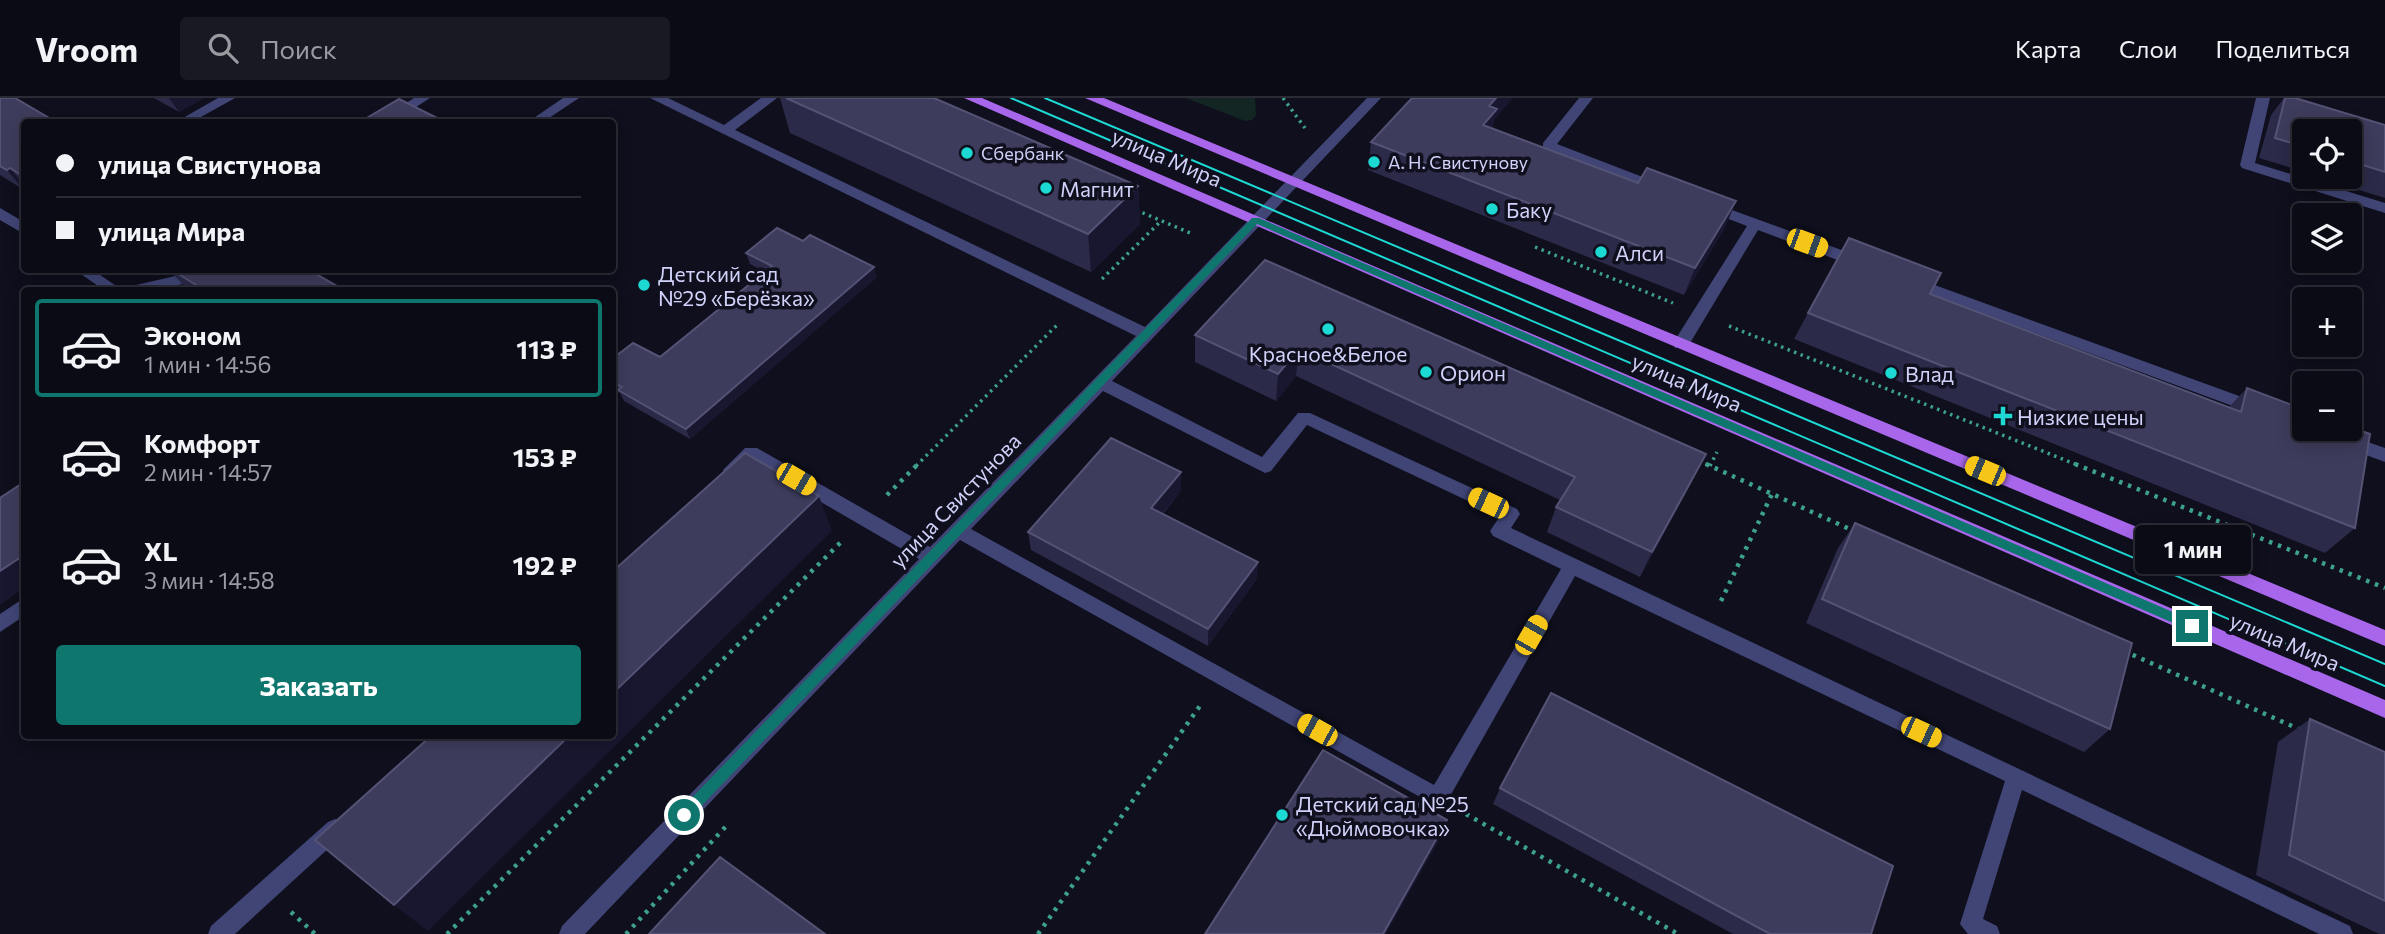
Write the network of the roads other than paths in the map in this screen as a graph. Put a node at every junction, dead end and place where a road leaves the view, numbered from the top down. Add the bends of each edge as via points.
1 (228, 98) edge
2 (423, 98) edge
3 (572, 98) edge
4 (657, 98) edge
5 (770, 98) edge
6 (971, 98) edge
7 (1092, 98) edge
8 (1374, 98) edge
9 (1586, 98) edge
10 (2263, 98) edge
11 (189, 119) edge
12 (388, 119) edge
13 (539, 119) edge
14 (725, 131) junction
15 (1293, 181) junction
16 (2385, 208) edge
17 (21, 211) edge
18 (4, 216) edge
19 (1256, 220) junction
20 (1755, 224) junction
21 (21, 227) edge
22 (1873, 267) edge
23 (88, 273) edge
24 (208, 273) edge
25 (1899, 277) edge
26 (109, 287) edge
27 (149, 287) edge
28 (1146, 334) junction
29 (1681, 344) junction
30 (1100, 382) junction
31 (2266, 411) edge
32 (2346, 441) edge
33 (2385, 455) edge
34 (721, 480) edge
35 (958, 530) junction
36 (932, 557) junction
37 (1572, 565) junction
38 (21, 608) edge
39 (0, 624) edge
40 (2385, 638) edge
41 (2385, 709) edge
42 (2016, 777) junction
43 (348, 817) edge
44 (219, 934) edge
45 (570, 934) edge
46 (1989, 934) edge
47 (2342, 934) edge

1 - 11 street
2 - 12 street
3 - 13 street
4 - 14 street
5 - 14 street
6 - 19 main road, улица Мира
7 - 15 main road, улица Мира
8 - 15 street, улица Свистунова
9 - 20 street via 1548,146
10 - 16 street via 2247,165
14 - 28 street
15 - 19 street, улица Свистунова
15 - 29 main road, улица Мира
17 - 18 street
18 - 21 street
19 - 28 street, улица Свистунова
19 - 41 main road, улица Мира
20 - 22 street
20 - 29 street
23 - 26 street
24 - 27 street
25 - 31 street
28 - 30 street, улица Свистунова
29 - 40 main road, улица Мира
30 - 35 street, улица Свистунова
30 - 37 street via 1265,466 1304,418 1511,514 1499,531
32 - 33 street
34 - 36 street via 751,453
35 - 36 street, улица Свистунова
35 - 37 street via 1438,798
36 - 45 street, улица Свистунова
37 - 42 street
38 - 39 street
42 - 46 street via 1971,925
42 - 47 street
43 - 44 street

